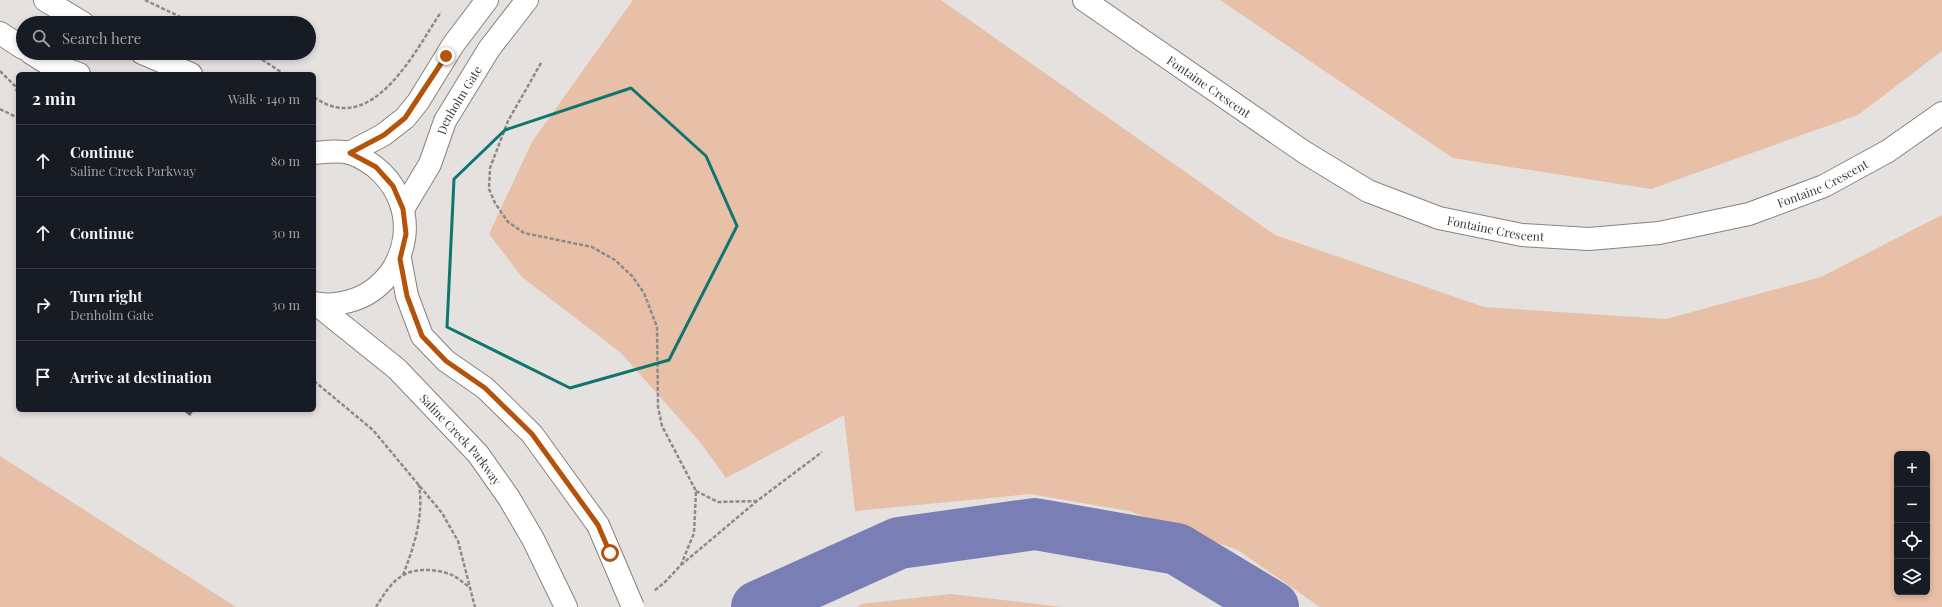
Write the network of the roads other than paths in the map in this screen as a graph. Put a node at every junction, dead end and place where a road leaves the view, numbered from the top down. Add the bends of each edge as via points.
1 (44, 0) edge
2 (487, 0) edge
3 (527, 0) edge
4 (1084, 0) edge
5 (71, 16) edge
6 (0, 33) edge
7 (16, 43) edge
8 (42, 60) edge
9 (158, 60) edge
10 (73, 72) edge
11 (186, 72) edge
12 (1942, 112) edge
13 (327, 150) edge
14 (403, 209) junction
15 (400, 259) junction
16 (316, 304) edge
17 (316, 305) edge
18 (566, 607) edge
19 (633, 607) edge

1 - 5 street
2 - 13 street via 453,45 418,102 405,118 384,135
3 - 14 street, Denholm Gate via 489,49 445,120 430,164
4 - 12 street, Fontaine Crescent via 1304,152 1368,191 1439,218 1522,235 1589,239 1659,233 1749,214 1824,186 1888,151
6 - 7 street
8 - 10 street
9 - 11 street
13 - 14 street via 376,167 393,186
14 - 15 street via 406,234
15 - 16 street via 384,281 366,296 341,304
15 - 19 street, bridge via 407,296 422,336 446,361 485,388 532,434 598,525
17 - 18 street, Saline Creek Parkway via 397,369 478,454 509,498 551,573

